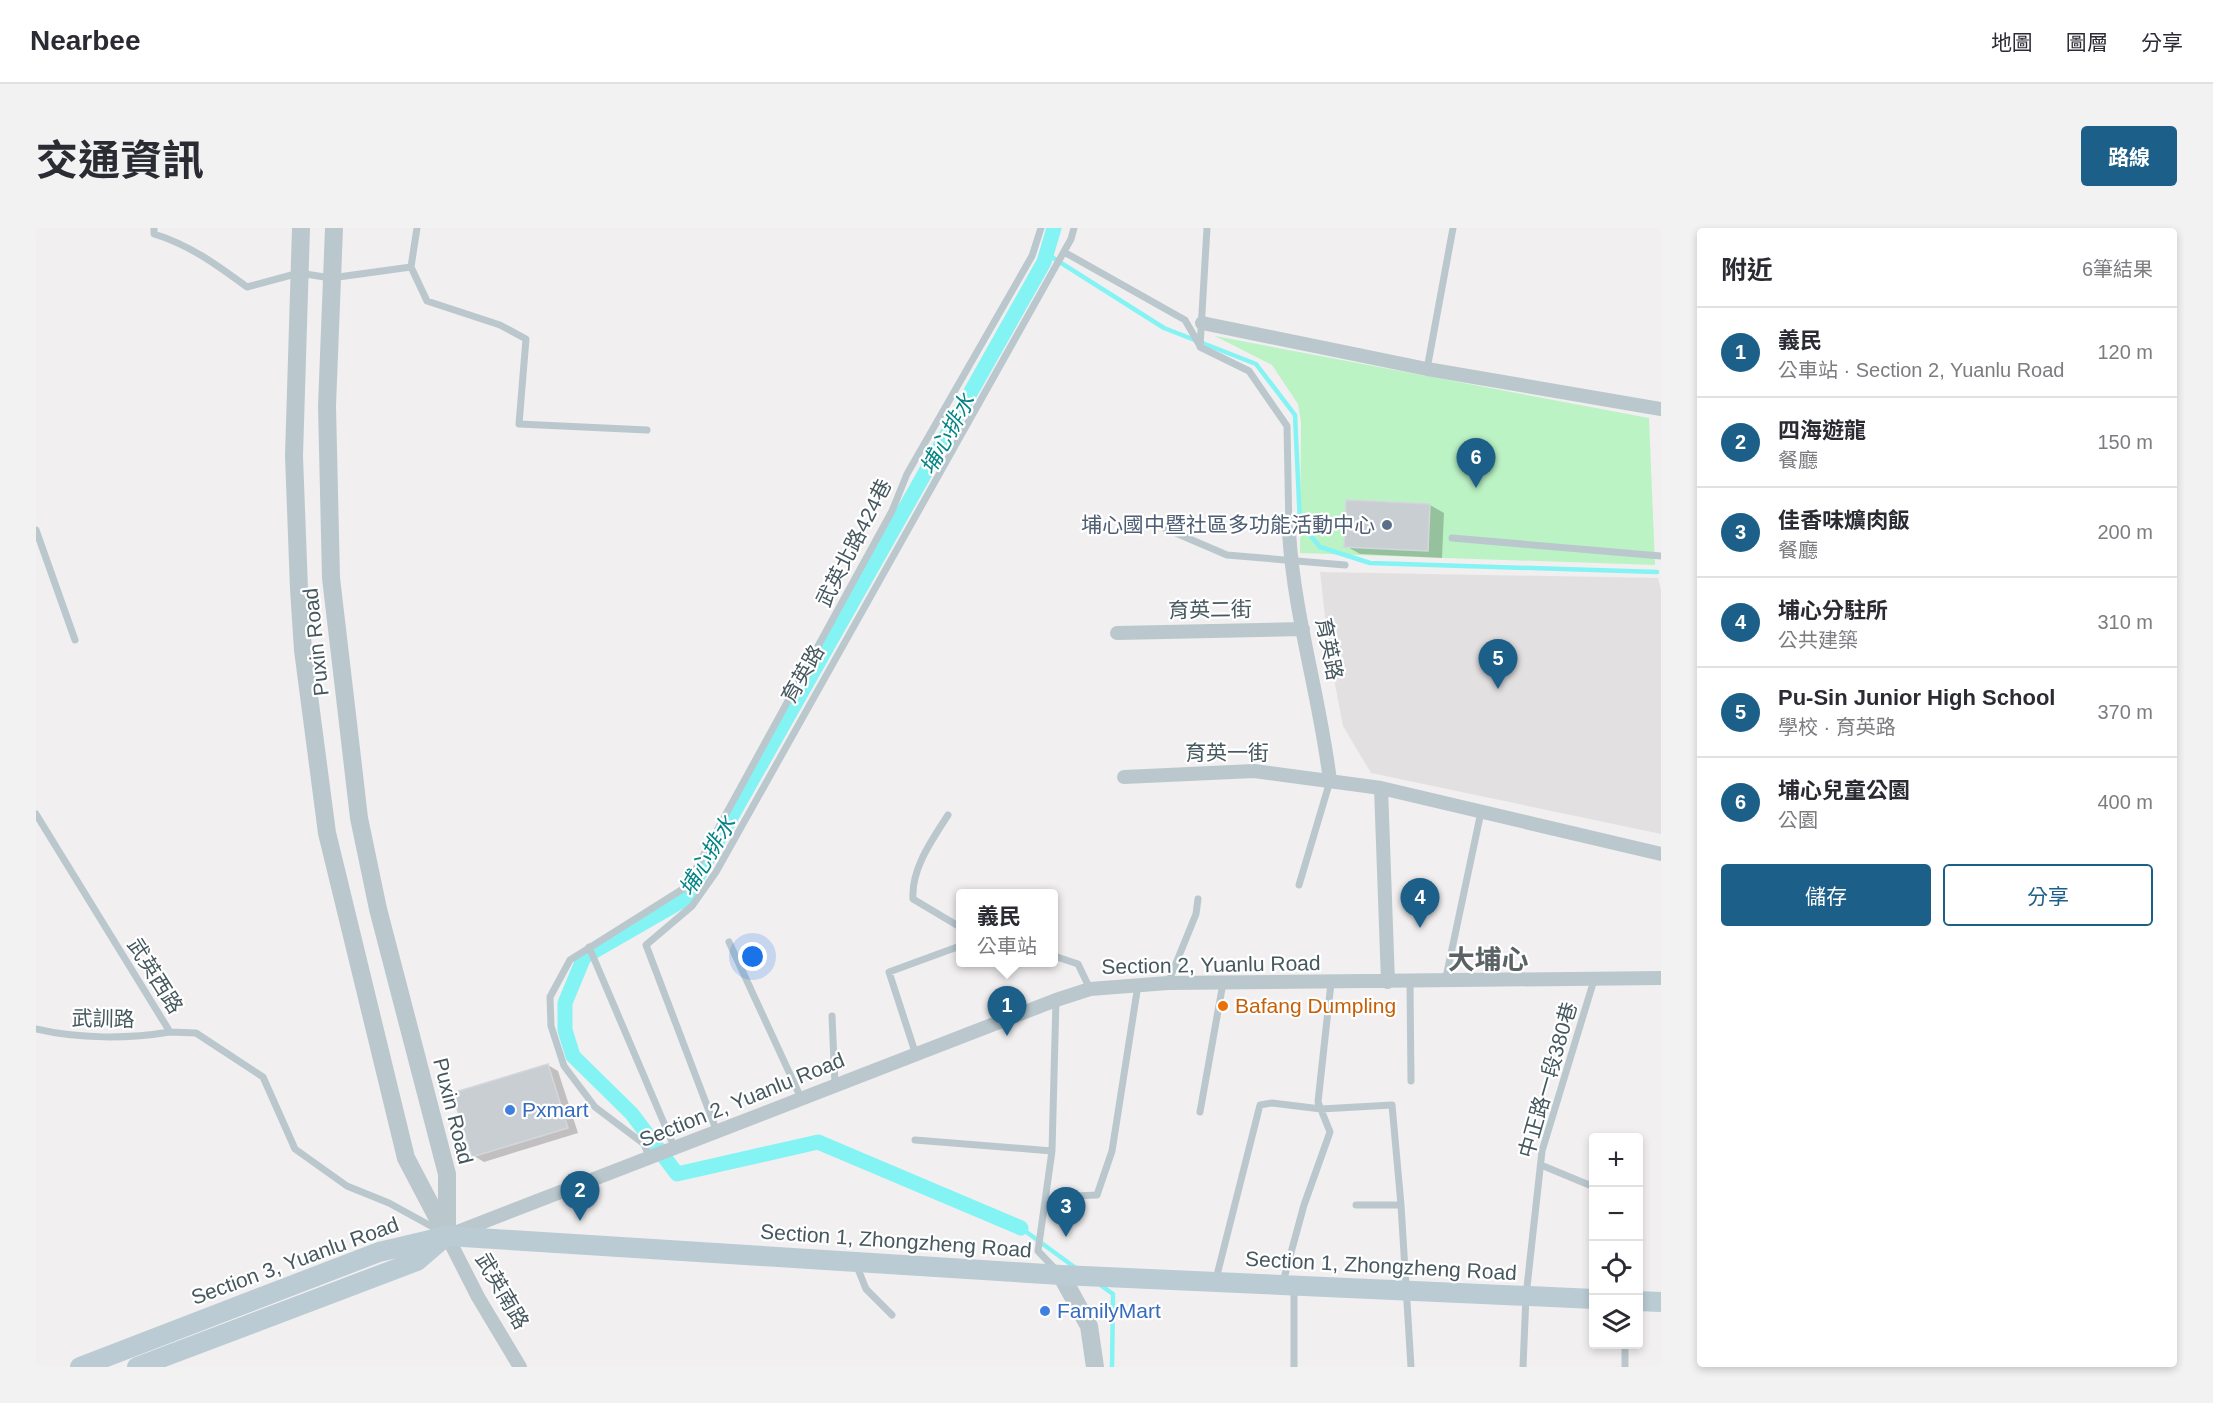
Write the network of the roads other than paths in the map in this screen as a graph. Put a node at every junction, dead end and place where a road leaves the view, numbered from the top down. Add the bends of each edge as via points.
1 (154, 228) edge
2 (301, 228) edge
3 (334, 228) edge
4 (417, 228) edge
5 (1041, 228) edge
6 (1074, 228) edge
7 (1207, 228) edge
8 (1453, 228) edge
9 (1064, 252) junction
10 (411, 267) junction
11 (299, 273) junction
12 (331, 278) junction
13 (1202, 323) junction
14 (1200, 347) junction
15 (1427, 369) junction
16 (1661, 409) edge
17 (647, 430) dead end
18 (1164, 528) dead end
19 (36, 530) edge
20 (1289, 532) joint
21 (1452, 538) dead end
22 (1661, 556) edge
23 (1291, 562) junction
24 (1345, 564) dead end
25 (1303, 629) junction
26 (1117, 633) dead end
27 (75, 640) dead end
28 (1124, 777) dead end
29 (1330, 781) junction
30 (1381, 788) junction
31 (1481, 812) junction
32 (36, 814) edge
33 (948, 815) dead end
34 (1661, 854) edge
35 (1299, 885) dead end
36 (1198, 899) dead end
37 (956, 926) edge
38 (729, 942) dead end
39 (589, 947) junction
40 (956, 947) edge
41 (1058, 958) edge
42 (1661, 978) edge
43 (1594, 980) junction
44 (1388, 982) junction
45 (1410, 982) junction
46 (1445, 982) junction
47 (1168, 983) junction
48 (1224, 983) junction
49 (1331, 983) junction
50 (1138, 985) junction
51 (1090, 989) junction
52 (1056, 1000) junction
53 (832, 1016) dead end
54 (36, 1029) edge
55 (170, 1032) junction
56 (916, 1055) junction
57 (1411, 1081) dead end
58 (835, 1085) junction
59 (801, 1098) junction
60 (1321, 1110) junction
61 (1200, 1112) dead end
62 (717, 1132) junction
63 (915, 1140) dead end
64 (675, 1149) junction
65 (1052, 1151) junction
66 (650, 1159) junction
67 (1541, 1166) junction
68 (1589, 1185) edge
69 (1074, 1196) dead end
70 (1356, 1205) dead end
71 (1401, 1205) junction
72 (447, 1236) junction
73 (855, 1263) junction
74 (1061, 1275) junction
75 (1215, 1282) junction
76 (1289, 1285) junction
77 (1407, 1291) junction
78 (1526, 1296) junction
79 (1589, 1299) edge
80 (1643, 1301) edge
81 (1661, 1302) edge
82 (892, 1315) dead end
83 (1625, 1349) edge
84 (80, 1367) edge
85 (137, 1367) edge
86 (520, 1367) edge
87 (1095, 1367) edge
88 (1294, 1367) edge
89 (1411, 1367) edge
90 (1523, 1367) edge
91 (1624, 1367) edge

1 - 11 lane via 154,234 180,242 247,287
2 - 11 street, Puxin Road
3 - 12 street, Puxin Road
4 - 10 lane
5 - 39 lane, 武英北路424巷 via 1032,256 907,474 892,511 686,887
6 - 9 lane, 育英路
7 - 13 lane
8 - 15 lane
9 - 14 lane via 1185,320
9 - 62 lane, 育英路 via 716,872 692,906 646,945
10 - 12 lane
10 - 17 lane via 427,301 500,325 526,339 519,424
11 - 12 lane
11 - 72 street, Puxin Road via 294,456 299,589 327,833 406,1158
12 - 72 street, Puxin Road via 327,406 331,579 345,706 359,818 378,909 447,1174
13 - 14 lane
13 - 15 street
14 - 20 lane, 育英路 via 1249,371 1287,426
15 - 16 street
18 - 23 lane via 1227,555
19 - 27 lane
20 - 23 street, 育英路
21 - 22 lane
23 - 24 lane
23 - 25 street, 育英路
25 - 26 street, 育英二街
25 - 29 street, 育英路
28 - 29 street, 育英一街 via 1254,771
29 - 30 street
29 - 35 lane
30 - 31 street
30 - 44 street
31 - 34 street
31 - 46 lane
32 - 55 lane, 武英西路
33 - 37 lane via 931,841 912,884 914,899
36 - 47 lane via 1197,914
38 - 59 lane
39 - 64 lane
39 - 66 lane, 武英北路424巷 via 570,960 550,997 551,1026 564,1066 595,1107 644,1144
40 - 56 lane via 889,972
41 - 51 lane via 1078,964
42 - 43 street, Section 2, Yuanlu Road
43 - 46 street, Section 2, Yuanlu Road
43 - 67 lane, 中正路一段380巷 via 1542,1151
44 - 45 street, Section 2, Yuanlu Road
44 - 49 street, Section 2, Yuanlu Road
45 - 46 street, Section 2, Yuanlu Road
45 - 57 lane
47 - 48 street, Section 2, Yuanlu Road
47 - 50 street, Section 2, Yuanlu Road
48 - 49 street, Section 2, Yuanlu Road
48 - 61 lane
49 - 60 lane via 1318,1102
50 - 51 street, Section 2, Yuanlu Road
50 - 69 lane via 1112,1151 1097,1195
51 - 52 street, Section 2, Yuanlu Road
52 - 56 street, Section 2, Yuanlu Road
52 - 65 lane
53 - 58 lane
54 - 55 lane, 武訓路 via 60,1035 148,1036
55 - 72 lane, 武英西路 via 196,1033 263,1077 295,1149 347,1186 389,1203
56 - 58 street, Section 2, Yuanlu Road
58 - 59 street, Section 2, Yuanlu Road
59 - 62 street, Section 2, Yuanlu Road
60 - 71 lane via 1392,1105
60 - 75 lane via 1272,1103 1260,1106
60 - 76 lane via 1330,1132 1304,1205
62 - 64 street, Section 2, Yuanlu Road
63 - 65 lane
64 - 66 street, Section 2, Yuanlu Road
65 - 74 lane via 1038,1251
66 - 72 street, Section 2, Yuanlu Road
67 - 68 lane
67 - 78 lane, 中正路一段380巷
70 - 71 lane
71 - 77 lane
72 - 73 main road, Section 1, Zhongzheng Road
72 - 84 main road, Section 3, Yuanlu Road via 379,1252
72 - 85 main road, Section 3, Yuanlu Road via 417,1261
72 - 86 street, 武英南路
73 - 74 main road, Section 1, Zhongzheng Road
73 - 82 lane via 866,1289
74 - 75 main road, Section 1, Zhongzheng Road
74 - 87 street via 1089,1326
75 - 76 main road, Section 1, Zhongzheng Road
76 - 77 main road, Section 1, Zhongzheng Road
76 - 88 lane
77 - 78 main road, Section 1, Zhongzheng Road
77 - 89 lane
78 - 79 main road, Section 1, Zhongzheng Road
78 - 90 lane, 中正路一段380巷
80 - 81 main road
83 - 91 lane

